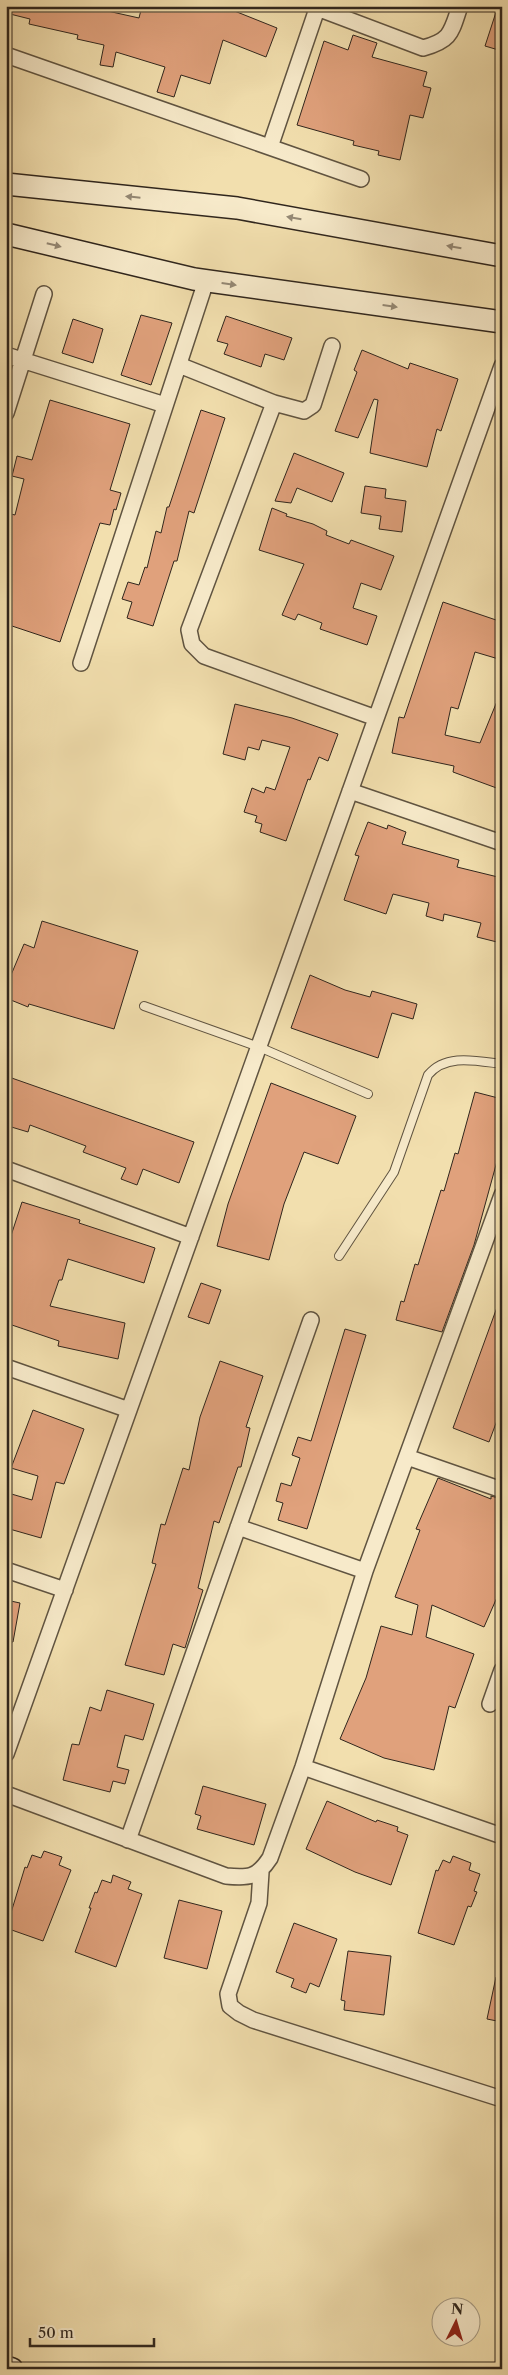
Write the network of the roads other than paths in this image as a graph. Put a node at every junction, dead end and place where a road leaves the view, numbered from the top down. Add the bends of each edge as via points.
1 (460, 6) edge
2 (316, 7) edge
3 (6, 55) edge
4 (270, 148) junction
5 (361, 179) dead end
6 (6, 184) edge
7 (6, 234) edge
8 (502, 256) edge
9 (206, 281) junction
10 (44, 294) dead end
11 (502, 322) edge
12 (332, 346) dead end
13 (6, 355) edge
14 (23, 360) junction
15 (178, 364) junction
16 (502, 366) edge
17 (274, 403) junction
18 (165, 405) junction
19 (6, 412) edge
20 (81, 663) dead end
21 (376, 718) junction
22 (350, 791) junction
23 (502, 842) edge
24 (144, 1006) dead end
25 (259, 1047) junction
26 (502, 1064) edge
27 (368, 1094) dead end
28 (6, 1169) edge
29 (502, 1196) edge
30 (191, 1237) junction
31 (338, 1256) dead end
32 (311, 1320) dead end
33 (6, 1367) edge
34 (129, 1410) junction
35 (407, 1457) junction
36 (502, 1490) edge
37 (238, 1527) junction
38 (6, 1570) edge
39 (365, 1571) junction
40 (65, 1590) junction
41 (502, 1670) edge
42 (490, 1704) dead end
43 (6, 1754) edge
44 (303, 1767) junction
45 (6, 1794) edge
46 (502, 1836) edge
47 (128, 1840) junction
48 (261, 1872) junction
49 (502, 2099) edge
50 (6, 2367) edge
51 (12, 2369) edge

1 - 2 street via 448,37 423,48
2 - 4 street
3 - 4 street
4 - 5 street
8 -> 6 street via 236,208
7 -> 9 street
9 -> 11 street
9 - 15 street
10 - 14 street
12 - 17 street via 312,405 304,411
13 - 14 street
14 - 18 street
14 - 19 street
15 - 17 street
15 - 18 street
16 - 21 street
17 - 21 street via 189,630 192,644 204,656
18 - 20 street
21 - 22 street
22 - 23 street
22 - 25 street
24 - 25 lane
25 - 27 lane
25 - 30 street
26 - 31 lane via 460,1060 445,1062 428,1075 394,1172
28 - 30 street
29 - 35 street
30 - 34 street
32 - 37 street
33 - 34 street
34 - 40 street
35 - 36 street
35 - 39 street
37 - 39 street
37 - 47 street
38 - 40 street
39 - 44 street
40 - 43 street
41 - 42 street
44 - 46 street
44 - 48 street via 270,1858
45 - 47 street
47 - 48 street via 226,1876 245,1878
48 - 49 street via 259,1903 231,1983 228,1994 230,2006 253,2020
50 - 51 street

